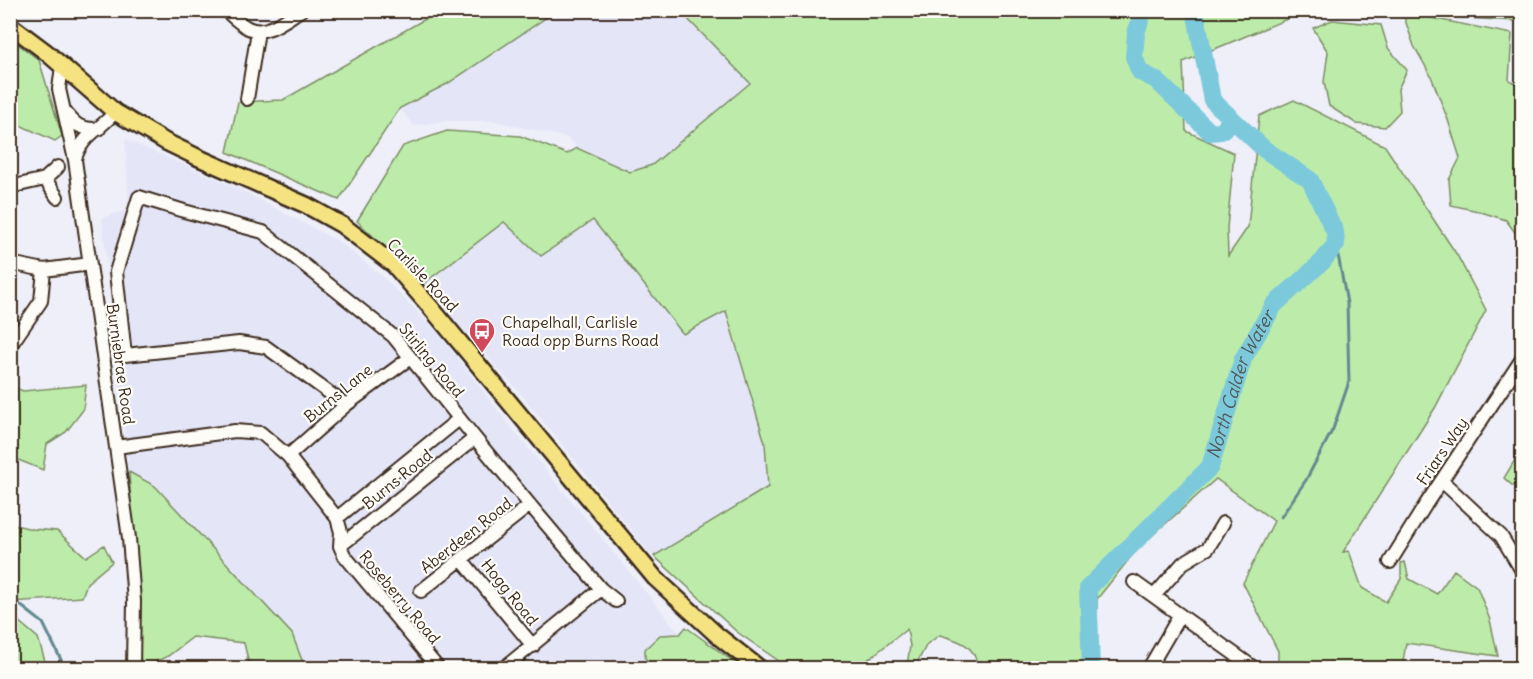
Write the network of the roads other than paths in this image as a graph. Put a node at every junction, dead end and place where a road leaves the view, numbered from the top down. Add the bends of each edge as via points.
1 (225, 10) edge
2 (300, 10) edge
3 (10, 25) edge
4 (258, 31) junction
5 (62, 66) junction
6 (247, 99) dead end
7 (64, 110) junction
8 (115, 112) junction
9 (99, 129) junction
10 (75, 160) junction
11 (58, 167) dead end
12 (45, 178) junction
13 (10, 188) edge
14 (57, 197) dead end
15 (10, 263) edge
16 (90, 264) junction
17 (44, 270) junction
18 (12, 343) edge
19 (410, 358) junction
20 (1522, 359) edge
21 (346, 405) junction
22 (459, 419) junction
23 (475, 438) junction
24 (116, 447) junction
25 (288, 456) junction
26 (1442, 481) junction
27 (530, 505) junction
28 (337, 518) junction
29 (1223, 523) dead end
30 (340, 546) junction
31 (462, 560) junction
32 (1390, 562) dead end
33 (1522, 572) edge
34 (1134, 582) dead end
35 (601, 589) junction
36 (421, 591) dead end
37 (1154, 596) junction
38 (616, 601) dead end
39 (1180, 615) junction
40 (533, 646) junction
41 (134, 669) edge
42 (438, 669) edge
43 (504, 669) edge
44 (759, 669) edge
45 (1149, 669) edge
46 (1254, 669) edge

1 - 4 street via 249,29
2 - 4 street
3 - 5 main road, Carlisle Road
4 - 6 street
5 - 7 street, Burniebrae Road via 59,89
5 - 8 main road, Carlisle Road
7 - 9 street via 77,126
7 - 10 street, Burniebrae Road
8 - 9 street
8 - 44 main road, Carlisle Road via 166,142 306,205 342,225 394,265 655,579
9 - 10 street via 83,141
10 - 16 street, Burniebrae Road
11 - 12 street
12 - 13 street
12 - 14 street
15 - 17 street
16 - 17 street
16 - 24 street, Burniebrae Road
17 - 18 street via 41,301
19 - 21 street, Burns Lane
19 - 21 street, Stirling Road via 393,336 263,232 139,197 116,272 125,355 239,343 267,347
19 - 22 street, Stirling Road
20 - 26 street, Friars Way
21 - 25 street, Burns Lane
22 - 23 street, Stirling Road
22 - 28 street, Burns Road
23 - 27 street, Stirling Road
23 - 30 street, Burns Road
24 - 25 street via 235,431 261,433
24 - 41 street, Burniebrae Road via 129,538
25 - 28 street
26 - 32 street, Friars Way
26 - 33 street via 1502,536
27 - 31 street, Aberdeen Road
27 - 35 street, Stirling Road
28 - 30 street, Roseberry Road
29 - 37 street via 1208,548 1183,563
30 - 42 street, Roseberry Road
31 - 36 street, Aberdeen Road
31 - 40 street, Hogg Road
34 - 37 street
35 - 38 street, Stirling Road
35 - 40 street
37 - 39 street
39 - 45 street
39 - 46 street
40 - 43 street

